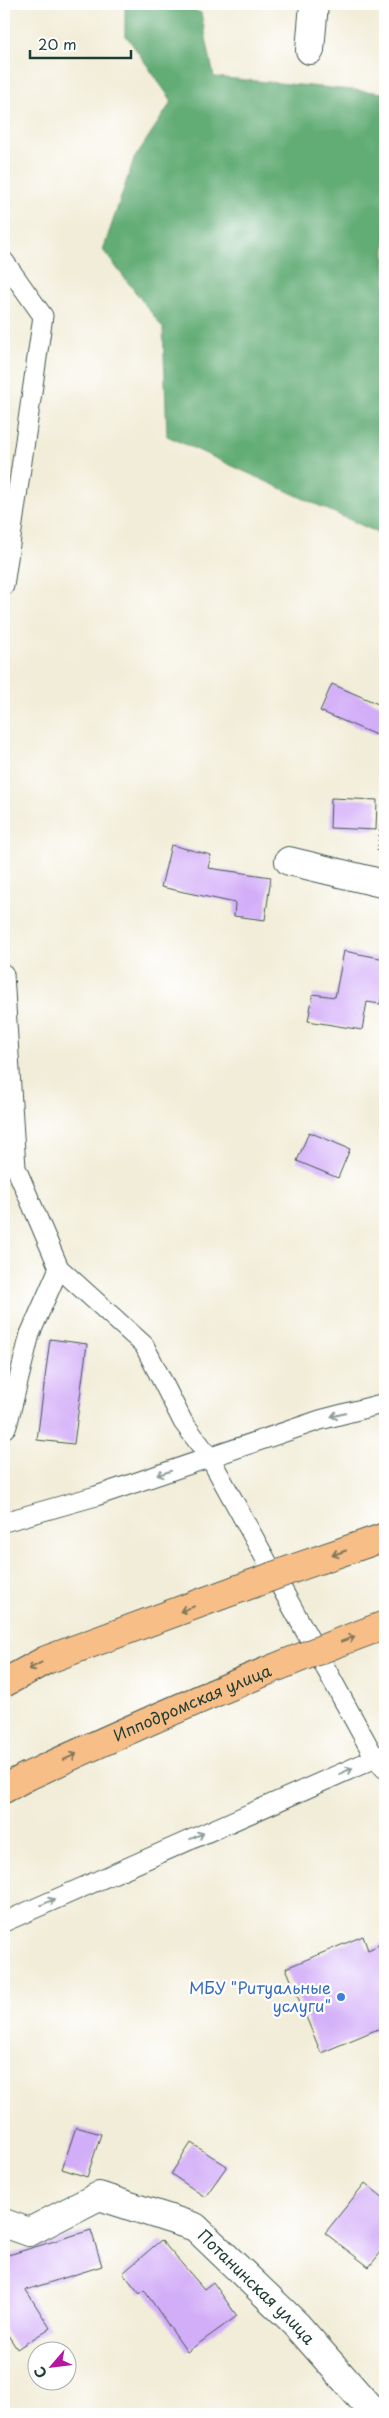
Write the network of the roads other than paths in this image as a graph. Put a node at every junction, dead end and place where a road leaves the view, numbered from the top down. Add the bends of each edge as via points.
1 (314, 4) edge
2 (310, 50) dead end
3 (4, 261) edge
4 (4, 586) edge
5 (289, 861) dead end
6 (380, 883) edge
7 (4, 974) edge
8 (59, 1268) junction
9 (385, 1403) edge
10 (4, 1429) edge
11 (210, 1458) junction
12 (4, 1522) edge
13 (385, 1537) edge
14 (385, 1625) edge
15 (4, 1683) edge
16 (382, 1760) edge
17 (15, 1783) edge
18 (4, 1922) edge
19 (4, 2223) edge
20 (374, 2414) edge

1 - 2 street
3 - 4 lane via 43,316
5 - 6 street
7 - 8 lane via 16,1168
8 - 10 lane via 30,1334
8 - 11 lane via 144,1345 183,1422
9 -> 11 lane via 320,1420
11 -> 12 lane
11 - 16 lane
13 -> 15 highway, bridge via 46,1660
17 -> 14 highway, Ипподромская улица, bridge via 214,1693
18 -> 16 lane
19 - 20 street, Потанинская улица via 30,2232 99,2196 195,2227 296,2324

